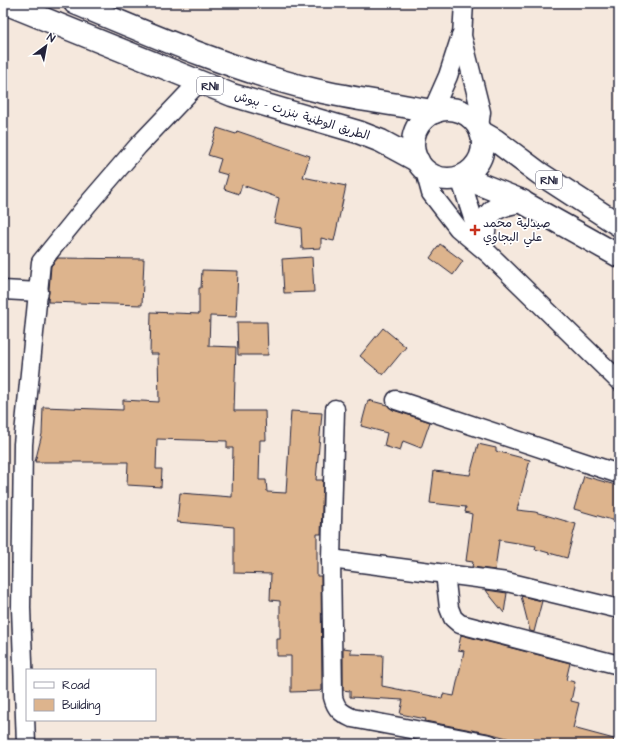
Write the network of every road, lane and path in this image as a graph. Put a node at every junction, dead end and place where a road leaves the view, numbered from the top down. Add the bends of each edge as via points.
1 (5, 3) edge
2 (75, 3) edge
3 (464, 3) edge
4 (462, 36) junction
5 (199, 82) junction
6 (435, 112) junction
7 (480, 130) junction
8 (422, 166) junction
9 (460, 177) junction
10 (522, 201) junction
11 (619, 225) edge
12 (486, 248) junction
13 (619, 256) edge
14 (3, 290) edge
15 (39, 292) junction
16 (619, 381) edge
17 (396, 400) dead end
18 (335, 409) dead end
19 (619, 474) edge
20 (331, 559) junction
21 (445, 572) junction
22 (619, 609) edge
23 (619, 665) edge
24 (26, 744) edge
25 (490, 744) edge

1 - 5 main road, الطريق الوطنية بنزرت - ببوش / RN11
2 - 6 main road, RN11 via 236,68 316,90
3 - 4 street
4 - 6 street via 436,103
4 - 7 street via 481,112
5 - 8 main road, الطريق الوطنية بنزرت - ببوش / RN11 via 232,95 358,132 381,141
5 - 15 street via 138,146 45,256 41,262
6 - 7 main road, RN11 via 446,109 465,114
6 - 8 main road via 425,118 414,138 414,150
7 - 9 main road via 483,150 479,161 472,170
7 - 11 main road, RN11 via 583,203
8 - 9 main road, RN11 via 441,179
8 - 12 street via 431,193 444,211 458,228
9 - 10 main road, RN11
9 - 12 street via 475,228
10 - 12 main road via 494,208 485,224
10 - 13 main road, RN11
12 - 16 street
14 - 15 street
15 - 24 street via 23,444 22,608
17 - 19 street
18 - 20 street
20 - 21 street
20 - 25 street via 335,705 342,713 352,718
21 - 22 street via 507,582
21 - 23 street via 449,608 452,618 460,624

